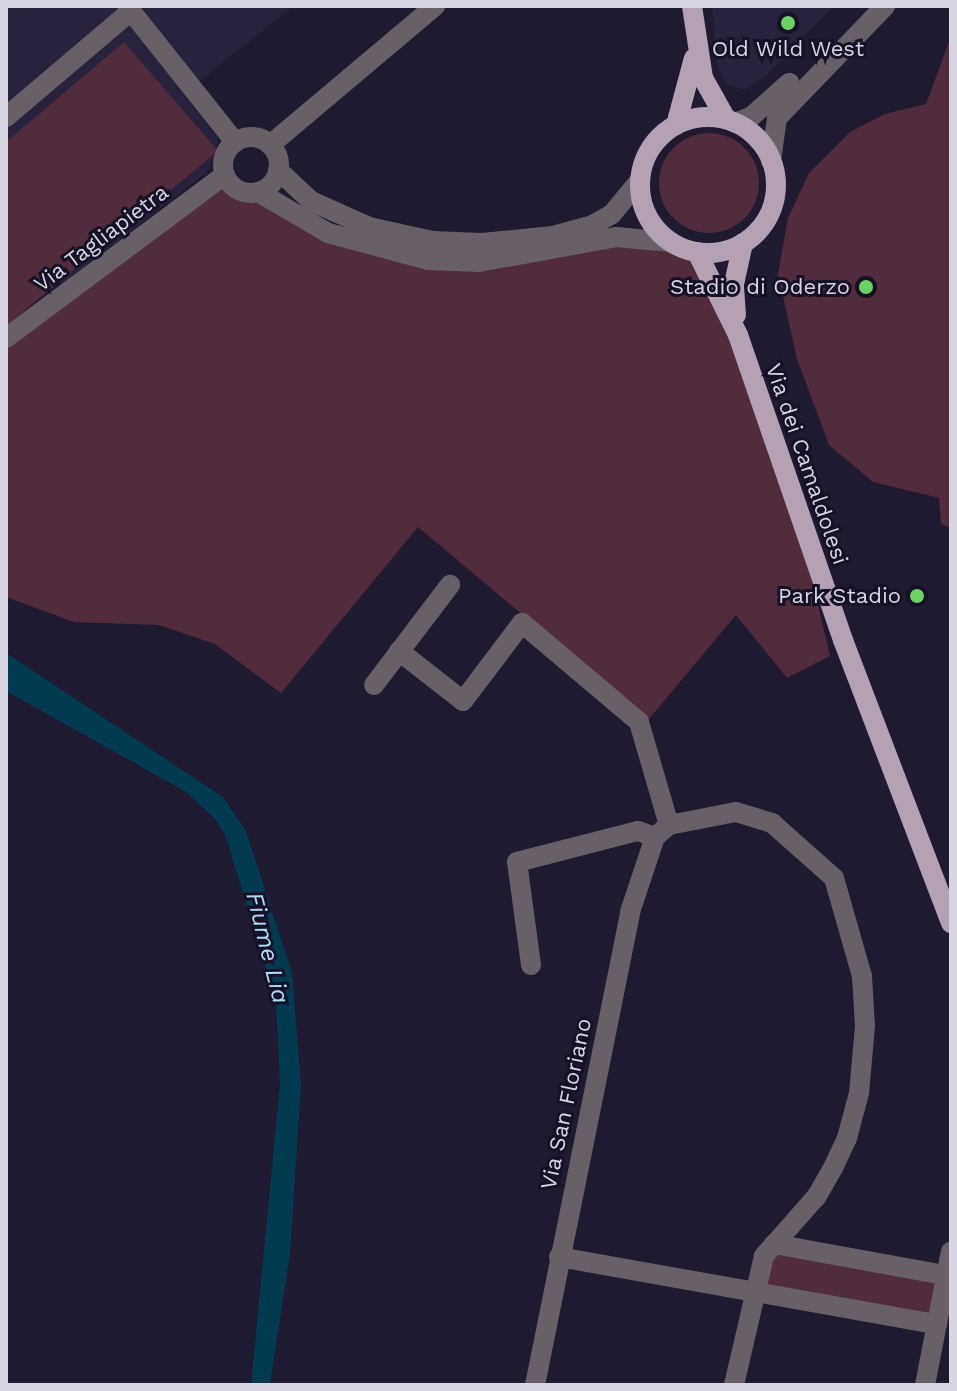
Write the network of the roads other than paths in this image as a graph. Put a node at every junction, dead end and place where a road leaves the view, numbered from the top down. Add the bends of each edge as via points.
1 (435, 6) edge
2 (692, 6) edge
3 (865, 6) edge
4 (885, 6) edge
5 (129, 8) edge
6 (696, 50) junction
7 (6, 117) edge
8 (730, 121) junction
9 (676, 125) junction
10 (235, 142) junction
11 (270, 145) junction
12 (771, 161) junction
13 (278, 170) junction
14 (225, 175) junction
15 (640, 180) junction
16 (258, 192) junction
17 (671, 242) junction
18 (743, 243) junction
19 (697, 252) junction
20 (738, 335) junction
21 (6, 338) edge
22 (450, 585) dead end
23 (399, 651) junction
24 (374, 685) dead end
25 (662, 831) junction
26 (951, 923) edge
27 (531, 965) dead end
28 (774, 1244) junction
29 (951, 1251) edge
30 (559, 1257) junction
31 (945, 1275) junction
32 (752, 1291) junction
33 (937, 1324) junction
34 (535, 1385) edge
35 (734, 1385) edge
36 (925, 1385) edge

1 - 11 street
2 - 6 main road
3 - 8 street via 769,104
4 - 12 street via 783,109 772,130
5 - 7 street
5 - 10 street
6 - 8 main road via 707,91
6 - 9 main road
8 - 9 main road via 692,118
8 - 12 main road via 754,135
9 - 15 main road via 651,147
10 - 11 street via 257,138
10 - 14 street via 224,157
11 - 13 street
12 - 18 main road via 775,192 770,212
13 - 15 street via 311,201 369,227 432,241 482,243 553,236 593,225 612,214
13 - 16 street via 271,184
14 - 16 street via 235,189
14 - 21 street, Via Tagliapietra
15 - 17 main road via 647,216
16 - 17 street via 328,233 428,260 479,262 616,237
17 - 19 main road
18 - 19 main road
18 - 20 main road, Via dei Camaldolesi via 734,284
19 - 20 main road, Via dei Camaldolesi
20 - 26 main road, Via dei Camaldolesi via 822,581
22 - 23 street
23 - 24 street
23 - 25 street via 463,701 522,623 639,722
25 - 27 street via 638,831 517,862
25 - 28 street via 736,812 772,823 791,836 834,878 862,976 864,1062 847,1138 816,1197
25 - 30 street, Via San Floriano via 630,912
28 - 31 street
28 - 32 street
29 - 31 street
30 - 32 street
30 - 34 street, Via San Floriano
31 - 33 street
32 - 33 street
32 - 35 street
33 - 36 street

